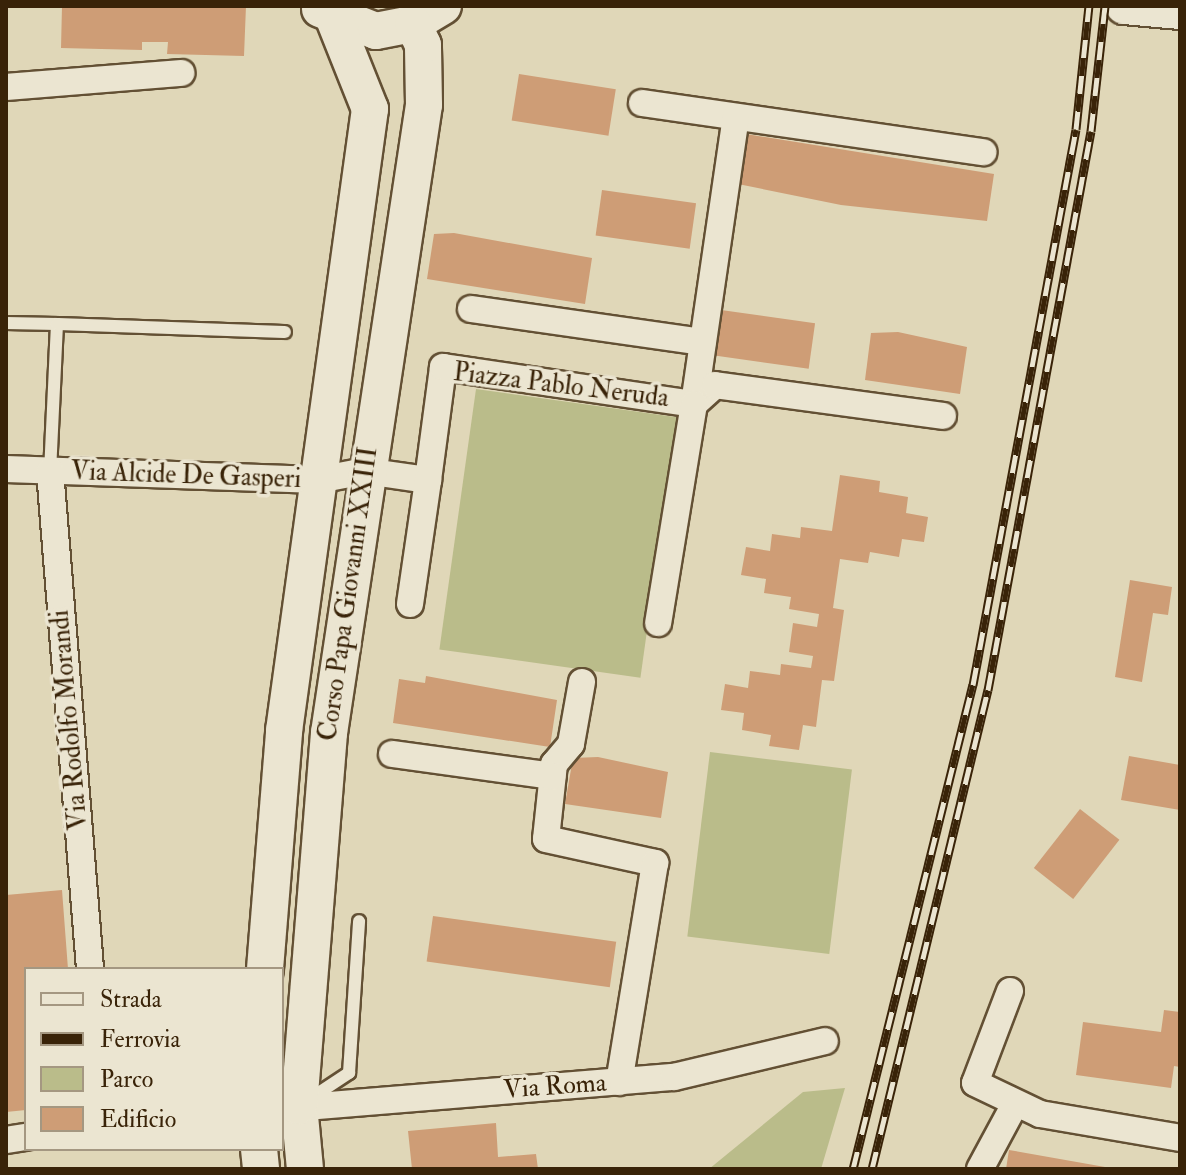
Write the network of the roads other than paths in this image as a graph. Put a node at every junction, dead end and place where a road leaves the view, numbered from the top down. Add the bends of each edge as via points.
1 (1124, 6) edge
2 (1180, 11) edge
3 (325, 13) edge
4 (428, 15) edge
5 (181, 73) dead end
6 (6, 87) edge
7 (642, 103) dead end
8 (736, 117) junction
9 (984, 152) dead end
10 (471, 309) dead end
11 (6, 323) edge
12 (57, 324) junction
13 (285, 332) dead end
14 (703, 342) junction
15 (694, 404) junction
16 (943, 416) dead end
17 (6, 469) edge
18 (50, 471) junction
19 (365, 471) junction
20 (318, 480) junction
21 (428, 480) junction
22 (410, 604) dead end
23 (658, 623) dead end
24 (582, 682) dead end
25 (392, 754) dead end
26 (553, 776) junction
27 (359, 921) dead end
28 (90, 967) edge
29 (265, 967) edge
30 (1010, 991) dead end
31 (825, 1041) dead end
32 (619, 1082) junction
33 (1015, 1104) junction
34 (291, 1107) edge
35 (1180, 1138) edge
36 (305, 1169) edge
37 (980, 1169) edge

1 - 2 street
3 - 4 street via 376,31
3 - 20 street, Corso Papa Giovanni XXIII via 370,109
4 - 19 street, Corso Papa Giovanni XXIII via 424,105
5 - 6 street
7 - 8 street
8 - 9 street
8 - 14 street, Piazza Pablo Neruda
10 - 14 street
11 - 12 lane
12 - 13 lane
12 - 18 lane
14 - 15 street, Piazza Pablo Neruda
15 - 16 street, Piazza Pablo Neruda via 715,385
15 - 21 street, Piazza Pablo Neruda via 443,367
15 - 23 street, Piazza Pablo Neruda
17 - 18 street, Via Alcide De Gasperi
18 - 20 street, Via Alcide De Gasperi
18 - 28 street, Via Rodolfo Morandi
19 - 20 street, Via Alcide De Gasperi
19 - 21 street
19 - 34 street, Corso Papa Giovanni XXIII via 329,733
20 - 29 street, Corso Papa Giovanni XXIII via 284,731
21 - 22 street, Piazza Pablo Neruda
24 - 26 street via 571,744
25 - 26 street
26 - 32 street via 546,839 655,863
27 - 34 lane via 349,1073
30 - 33 street via 975,1083
31 - 32 street, Via Roma via 674,1077
32 - 34 street, Via Roma
33 - 35 street
33 - 37 street
34 - 36 street, Corso Papa Giovanni XXIII

